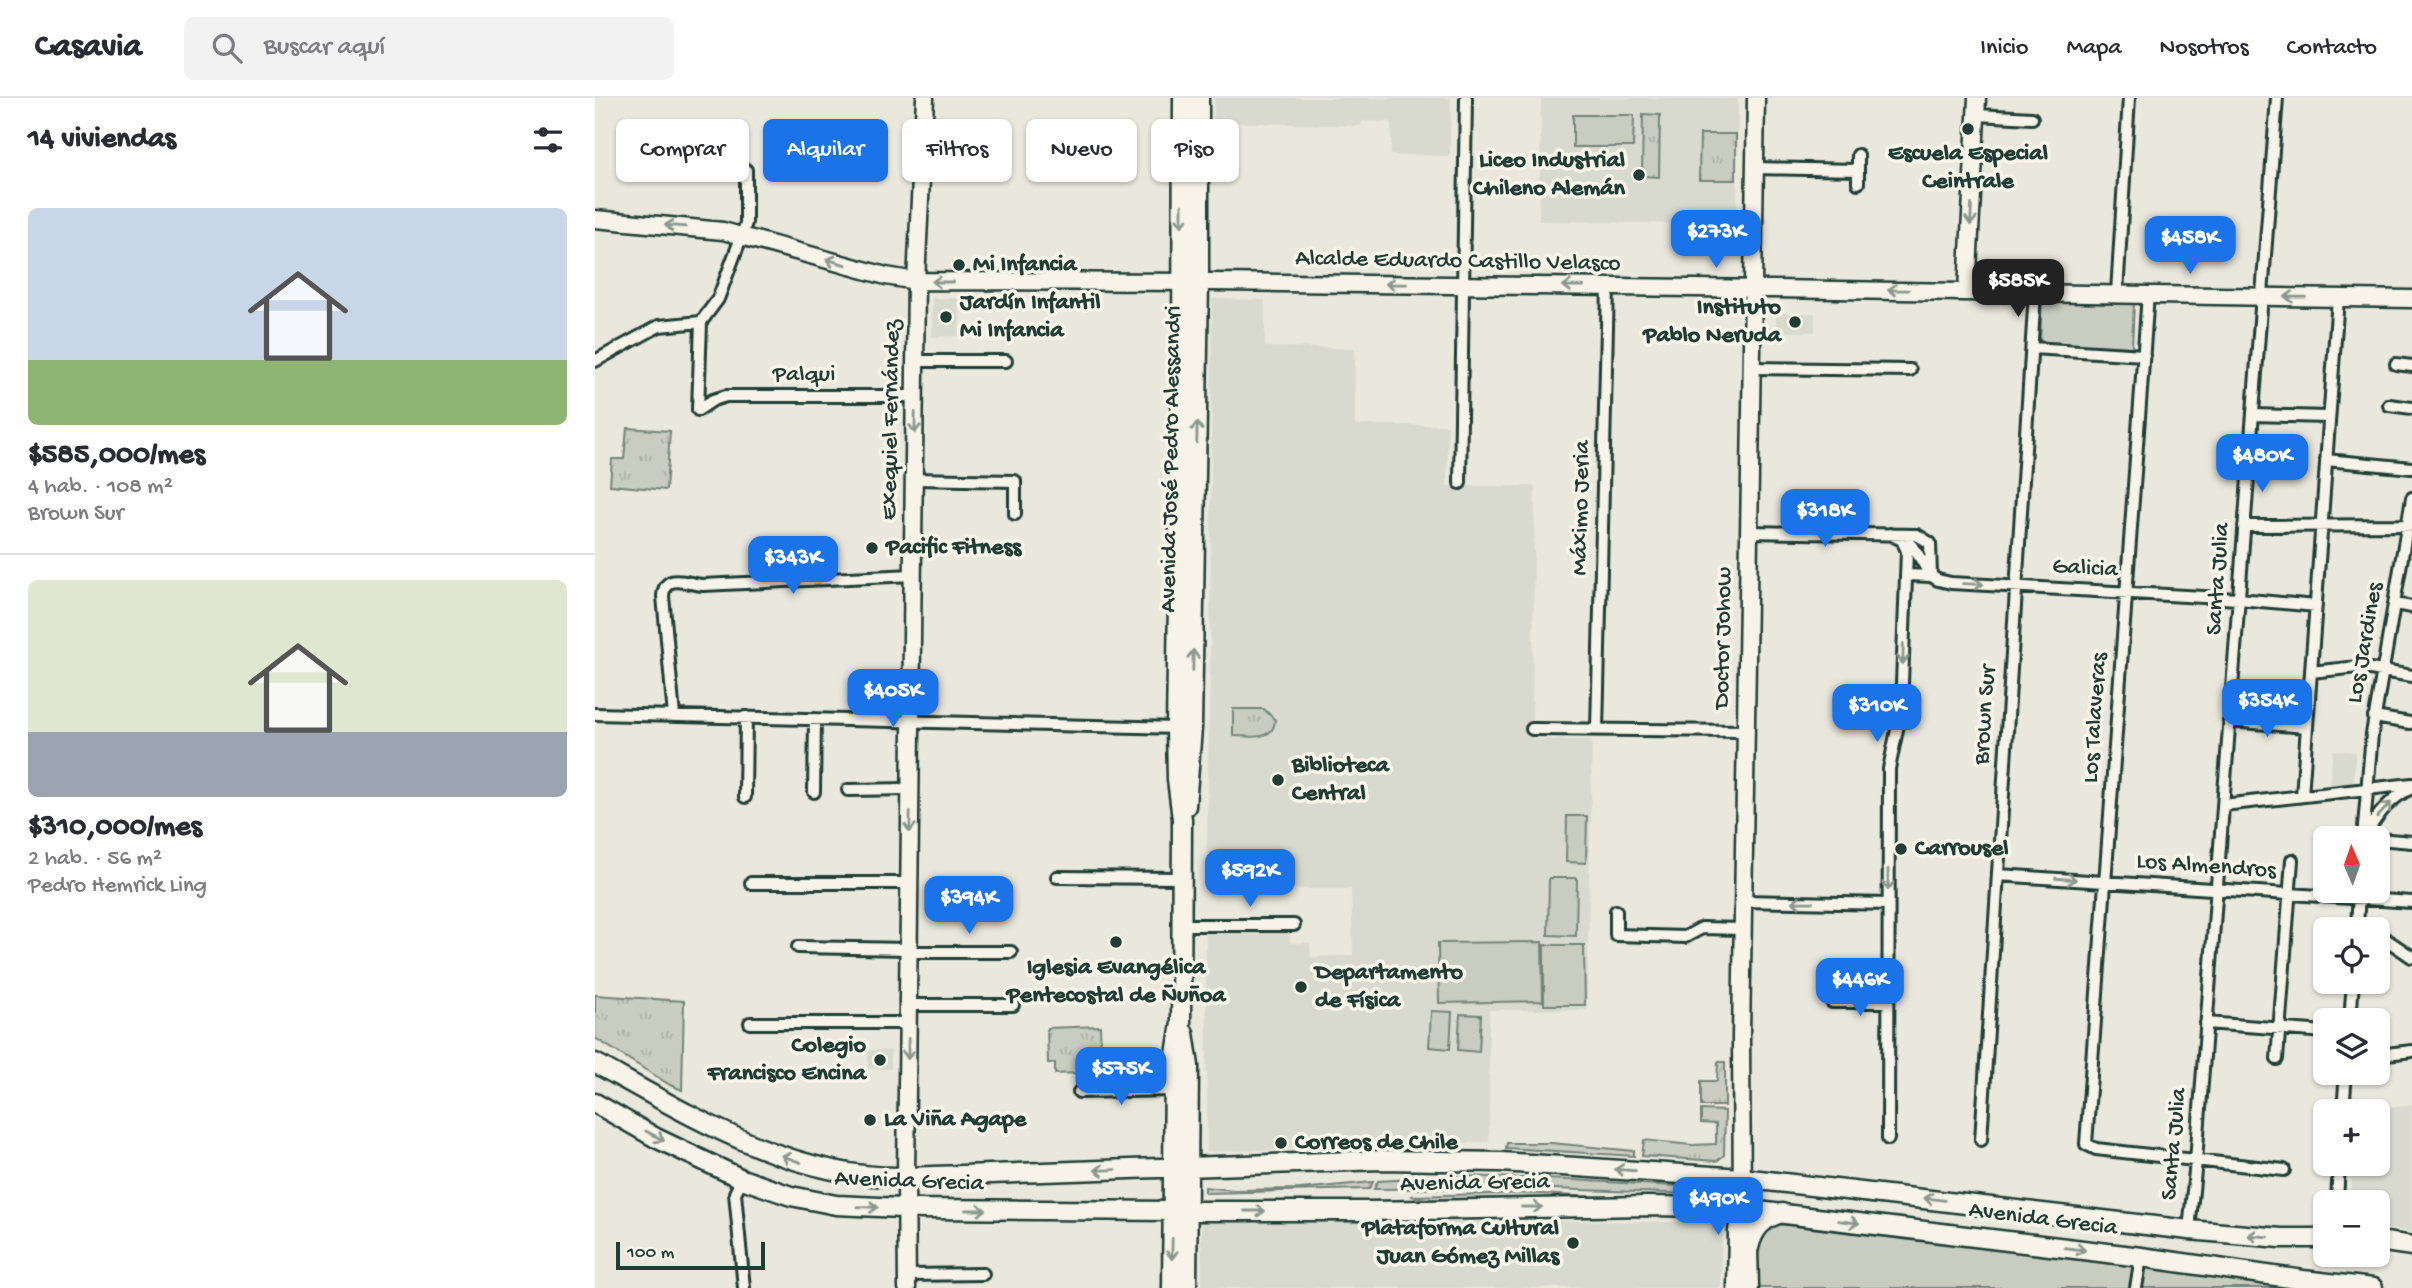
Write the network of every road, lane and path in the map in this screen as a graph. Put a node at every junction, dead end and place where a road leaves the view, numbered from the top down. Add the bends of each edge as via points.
1 (925, 98) edge
2 (1169, 98) edge
3 (1183, 98) edge
4 (1199, 98) edge
5 (1466, 98) edge
6 (1756, 98) edge
7 (1977, 98) edge
8 (2129, 98) edge
9 (2277, 98) edge
10 (1977, 115) junction
11 (2032, 118) dead end
12 (1859, 155) dead end
13 (1755, 168) junction
14 (1859, 170) junction
15 (746, 182) edge
16 (1858, 183) dead end
17 (595, 219) edge
18 (742, 235) junction
19 (916, 281) junction
20 (1191, 282) junction
21 (1464, 285) junction
22 (1608, 287) junction
23 (1753, 288) junction
24 (1967, 291) junction
25 (2035, 292) junction
26 (2117, 293) junction
27 (2148, 294) junction
28 (2262, 296) junction
29 (2338, 298) junction
30 (2412, 299) edge
31 (702, 322) junction
32 (2032, 348) junction
33 (2144, 355) junction
34 (915, 360) junction
35 (595, 361) edge
36 (1006, 361) dead end
37 (2396, 364) dead end
38 (2412, 366) edge
39 (1752, 368) junction
40 (1910, 370) dead end
41 (915, 396) junction
42 (2389, 405) dead end
43 (2412, 408) edge
44 (2253, 415) junction
45 (2329, 417) junction
46 (2326, 460) junction
47 (2412, 468) edge
48 (914, 479) junction
49 (1460, 483) dead end
50 (2412, 498) edge
51 (1015, 514) dead end
52 (2409, 525) edge
53 (2244, 526) junction
54 (2321, 526) junction
55 (1749, 532) junction
56 (1890, 534) junction
57 (913, 575) junction
58 (1906, 575) junction
59 (1931, 576) junction
60 (2017, 586) junction
61 (2126, 593) junction
62 (2239, 599) junction
63 (2394, 604) junction
64 (2316, 606) junction
65 (2412, 607) edge
66 (2382, 671) junction
67 (2311, 672) junction
68 (2412, 676) edge
69 (595, 715) edge
70 (674, 716) junction
71 (2374, 717) junction
72 (746, 718) junction
73 (815, 719) junction
74 (911, 720) junction
75 (2229, 721) junction
76 (2410, 723) dead end
77 (2307, 727) junction
78 (1184, 728) junction
79 (1532, 729) dead end
80 (1597, 729) junction
81 (1746, 731) junction
82 (2412, 786) edge
83 (2367, 788) junction
84 (911, 789) junction
85 (848, 790) dead end
86 (814, 792) dead end
87 (2302, 796) junction
88 (745, 797) dead end
89 (2223, 804) junction
90 (2365, 826) edge
91 (2373, 826) edge
92 (2391, 840) edge
93 (2412, 842) edge
94 (2292, 860) dead end
95 (1998, 875) junction
96 (1057, 877) dead end
97 (1181, 878) junction
98 (2105, 881) junction
99 (751, 883) dead end
100 (909, 883) junction
101 (2217, 888) junction
102 (2289, 893) junction
103 (2313, 893) edge
104 (2391, 899) edge
105 (1743, 901) junction
106 (2412, 902) edge
107 (1888, 904) junction
108 (1616, 911) dead end
109 (1181, 925) junction
110 (1294, 925) dead end
111 (1742, 929) junction
112 (2390, 942) edge
113 (798, 947) dead end
114 (909, 950) junction
115 (1010, 952) dead end
116 (2412, 957) edge
117 (1832, 1002) dead end
118 (1888, 1002) junction
119 (908, 1004) junction
120 (1013, 1005) dead end
121 (750, 1023) dead end
122 (908, 1023) junction
123 (1181, 1023) junction
124 (2206, 1023) junction
125 (2280, 1028) junction
126 (2313, 1031) edge
127 (2412, 1051) edge
128 (2390, 1054) edge
129 (2277, 1059) dead end
130 (595, 1063) edge
131 (1174, 1090) junction
132 (1079, 1092) dead end
133 (595, 1103) edge
134 (1888, 1139) dead end
135 (1981, 1140) dead end
136 (2196, 1161) junction
137 (1180, 1168) junction
138 (2284, 1170) dead end
139 (906, 1177) junction
140 (1742, 1178) junction
141 (742, 1180) junction
142 (908, 1208) junction
143 (1742, 1209) junction
144 (1180, 1211) junction
145 (1781, 1213) junction
146 (2189, 1230) junction
147 (2313, 1238) edge
148 (2390, 1243) edge
149 (2412, 1246) edge
150 (1749, 1248) junction
151 (2141, 1257) junction
152 (983, 1274) dead end
153 (907, 1282) edge
154 (744, 1288) edge
155 (1172, 1288) edge
156 (1187, 1288) edge
157 (1736, 1288) edge
158 (1750, 1288) edge
159 (2136, 1288) edge
160 (2373, 1288) edge

1 - 19 street, Exequiel Fernández
2 - 3 street
3 -> 20 main road, Avenida José Pedro Alessandri
4 - 20 main road, Avenida José Pedro Alessandri
5 - 21 street
6 - 13 street, Doctor Johow
7 - 10 street
8 - 26 street
9 - 28 street, Santa Julia
10 - 11 street
10 -> 24 street
12 - 14 street
13 - 14 street
13 - 23 street, Doctor Johow
14 - 16 street
15 - 18 street
18 -> 17 street, Alcalde Eduardo Castillo Velasco
19 -> 18 street, Alcalde Eduardo Castillo Velasco
18 - 31 street via 718,299
20 -> 19 street, Alcalde Eduardo Castillo Velasco
19 - 34 street, Exequiel Fernández
21 -> 20 street, Alcalde Eduardo Castillo Velasco
20 - 78 main road, Avenida José Pedro Alessandri
22 -> 21 street, Alcalde Eduardo Castillo Velasco
21 - 49 street
22 - 23 street, Alcalde Eduardo Castillo Velasco
22 - 80 street, Máximo Jeria
24 -> 23 street, Alcalde Eduardo Castillo Velasco
23 - 39 street, Doctor Johow
24 - 25 street, Alcalde Eduardo Castillo Velasco
25 - 26 street, Alcalde Eduardo Castillo Velasco
25 - 32 street, Brown Sur
26 - 27 street, Alcalde Eduardo Castillo Velasco
27 - 28 street, Alcalde Eduardo Castillo Velasco
27 - 33 street, Los Talaveras
29 -> 28 street, Alcalde Eduardo Castillo Velasco
28 - 44 street, Santa Julia
29 - 30 street, Alcalde Eduardo Castillo Velasco
29 - 45 street
31 - 35 street via 659,326
31 - 41 street, Palqui via 698,410 726,396
32 - 33 street
32 - 60 street, Brown Sur
33 - 61 street, Los Talaveras
34 - 36 street
34 - 41 street, Exequiel Fernández
37 - 38 street
39 - 40 street
39 - 55 street, Doctor Johow
41 -> 48 street, Exequiel Fernández
42 - 43 street
44 - 45 street
44 - 53 street, Santa Julia
45 - 46 street
46 - 47 street
46 - 54 street
48 - 51 street via 1015,481
48 - 57 street, Exequiel Fernández
50 - 52 street, Los Jardines
52 - 54 street
52 - 63 street, Los Jardines
53 - 54 street
53 - 62 street, Santa Julia
54 - 64 street
55 - 56 street
55 - 81 street, Doctor Johow
56 - 58 street via 1902,540 1907,551
56 - 59 street via 1927,539
57 - 70 street via 667,583 663,596
57 - 74 street, Exequiel Fernández
58 - 59 street, Galicia
58 -> 107 street via 1901,710 1889,769
59 -> 60 street, Galicia via 1951,583
60 - 61 street, Galicia
60 - 95 street, Brown Sur
61 - 62 street, Galicia
61 - 98 street, Los Talaveras
62 - 64 street, Galicia
62 - 75 street, Santa Julia
63 - 65 street
63 - 66 street, Los Jardines
64 - 67 street
66 - 67 street via 2352,667
66 - 68 street
66 - 71 street, Los Jardines
67 - 77 street
69 - 70 street
70 - 72 street
71 - 76 street
71 - 83 street, Los Jardines
72 - 73 street
72 - 88 street
73 - 74 street
73 - 86 street
74 - 78 street
74 - 84 street, Exequiel Fernández
75 - 77 street
75 - 89 street, Santa Julia
77 - 87 street
78 - 97 main road, Avenida José Pedro Alessandri via 1177,779
79 - 80 street
80 - 81 street
81 - 105 street, Doctor Johow
82 - 83 street
91 -> 82 street via 2386,807
83 - 87 street
83 - 90 street, Los Jardines
84 - 85 street
84 -> 100 street, Exequiel Fernández
87 - 89 street
89 - 101 street, Santa Julia
92 - 93 street
94 - 102 street
95 -> 98 street, Los Almendros
95 - 135 street, Brown Sur
96 - 97 street
97 - 109 main road, Avenida José Pedro Alessandri
98 - 101 street, Los Almendros
98 - 136 street, Los Talaveras via 2086,1144 2095,1149
99 - 100 street
100 - 114 street, Exequiel Fernández
101 - 102 street, Los Almendros
101 - 124 street, Santa Julia
102 - 103 street, Los Almendros
102 - 125 street
104 - 106 street, Los Almendros
107 -> 105 street
105 - 111 street, Doctor Johow
107 - 118 street
108 - 111 street via 1616,935 1685,937 1702,928
109 - 110 street
109 - 123 main road, Avenida José Pedro Alessandri
111 - 140 street, Doctor Johow
112 - 116 street
113 - 114 street
114 - 115 street
114 - 119 street, Exequiel Fernández
117 - 118 street
118 - 134 street
119 - 120 street
119 - 122 street, Exequiel Fernández
121 - 122 street
122 -> 139 street, Exequiel Fernández
123 - 131 main road, Avenida José Pedro Alessandri
123 - 137 main road, Avenida José Pedro Alessandri via 1189,1066
124 - 125 street
124 - 136 street, Santa Julia
125 - 126 street
125 - 129 street
127 - 128 street
139 -> 130 main road, Avenida Grecia via 840,1172 787,1158
131 - 132 street
131 - 137 main road, Avenida José Pedro Alessandri
133 -> 141 main road, Avenida Grecia
136 - 138 street
136 - 146 street, Santa Julia
137 -> 139 main road, Avenida Grecia
140 -> 137 main road, Avenida Grecia via 1452,1160
137 - 144 main road, Avenida José Pedro Alessandri
139 - 142 street, Exequiel Fernández
140 - 143 street, Doctor Johow
146 -> 140 main road, Avenida Grecia
141 -> 142 main road, Avenida Grecia via 836,1205
141 - 154 street via 736,1192
142 -> 144 main road, Avenida Grecia
142 - 153 street, Exequiel Fernández
144 -> 143 main road, Avenida Grecia
143 - 145 main road, Avenida Grecia
143 - 150 street
143 - 157 street
144 -> 155 main road, Avenida José Pedro Alessandri
144 - 156 main road, Avenida José Pedro Alessandri
145 - 150 main road via 1759,1225
145 -> 151 main road, Avenida Grecia
147 -> 146 main road, Avenida Grecia
148 - 149 main road
150 - 158 street
151 - 159 street
151 - 160 main road, Avenida Grecia
152 - 153 street

